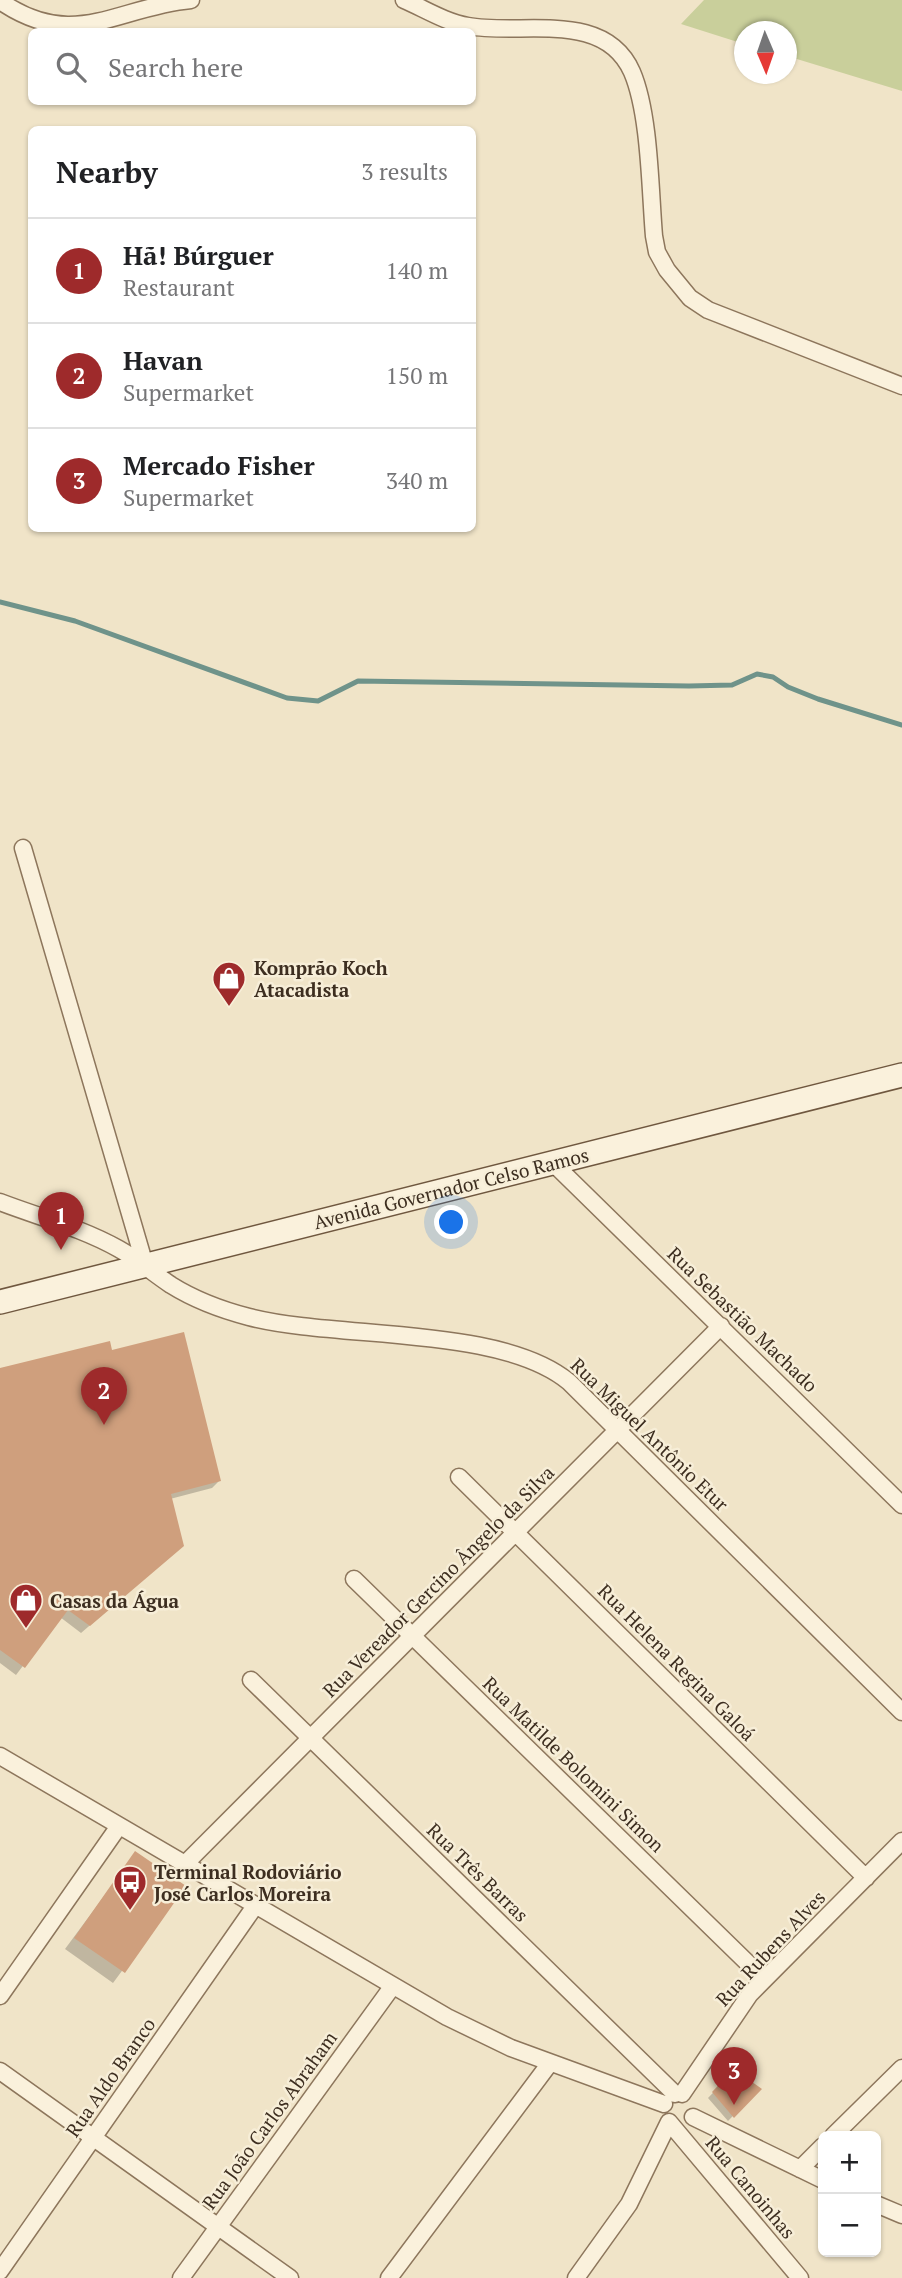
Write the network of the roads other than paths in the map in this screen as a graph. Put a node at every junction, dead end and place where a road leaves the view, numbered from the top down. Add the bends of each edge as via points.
1 (191, 0) edge
2 (404, 0) edge
3 (0, 1) edge
4 (902, 386) edge
5 (23, 848) dead end
6 (902, 1075) edge
7 (553, 1163) junction
8 (0, 1202) edge
9 (145, 1265) junction
10 (0, 1302) edge
11 (721, 1326) junction
12 (618, 1430) junction
13 (459, 1477) dead end
14 (902, 1505) edge
15 (515, 1532) junction
16 (354, 1579) dead end
17 (412, 1636) junction
18 (251, 1680) dead end
19 (902, 1712) edge
20 (311, 1738) junction
21 (3, 1761) edge
22 (119, 1826) junction
23 (902, 1841) edge
24 (185, 1864) junction
25 (866, 1878) junction
26 (255, 1906) junction
27 (764, 1979) junction
28 (392, 1987) junction
29 (0, 1996) edge
30 (550, 2063) junction
31 (902, 2068) edge
32 (0, 2071) edge
33 (674, 2097) junction
34 (693, 2117) junction
35 (669, 2122) junction
36 (838, 2131) edge
37 (93, 2138) junction
38 (818, 2151) edge
39 (800, 2169) junction
40 (818, 2178) edge
41 (881, 2206) edge
42 (902, 2215) edge
43 (218, 2227) junction
44 (0, 2271) edge
45 (181, 2278) edge
46 (290, 2278) edge
47 (389, 2278) edge
48 (576, 2278) edge
49 (800, 2278) edge

1 - 3 street via 74,26 38,20
2 - 4 street via 464,26 577,31 612,45 624,57 639,94 657,252 677,284 690,298 728,320
5 - 9 street
6 - 7 main road, Avenida Governador Celso Ramos
7 - 9 main road, Avenida Governador Celso Ramos
7 - 11 street, Rua Sebastião Machado
8 - 9 street, Rua Miguel Antônio Etur via 100,1240
9 - 10 main road, Avenida Governador Celso Ramos
9 - 12 street, Rua Miguel Antônio Etur via 192,1297 251,1318 436,1340 544,1364
11 - 12 street, Rua Vereador Gercino Ângelo da Silva
11 - 14 street, Rua Sebastião Machado
12 - 15 street, Rua Vereador Gercino Ângelo da Silva
12 - 19 street, Rua Miguel Antônio Etur
13 - 15 street, Rua Helena Regina Galoá
15 - 17 street, Rua Vereador Gercino Ângelo da Silva
15 - 25 street, Rua Helena Regina Galoá
16 - 17 street, Rua Matilde Bolomini Simon
17 - 20 street, Rua Vereador Gercino Ângelo da Silva
17 - 27 street, Rua Matilde Bolomini Simon
18 - 20 street, Rua Três Barras
20 - 24 street, Rua Vereador Gercino Ângelo da Silva
20 - 33 street, Rua Três Barras
21 - 22 street
22 - 24 street
22 - 29 street
23 - 25 street, Rua Rubens Alves
24 - 26 street
25 - 27 street, Rua Rubens Alves
26 - 28 street
26 - 37 street, Rua Aldo Branco
27 - 33 street, Rua Rubens Alves
28 - 30 street via 486,2037
28 - 43 street, Rua João Carlos Abraham
30 - 33 street
30 - 47 street
31 - 36 street
32 - 37 street
33 - 34 street via 693,2103
33 - 35 street via 663,2114
34 - 35 street via 682,2125
34 - 39 street
35 - 48 street via 629,2204
35 - 49 street, Rua Canoinhas
37 - 43 street
37 - 44 street, Rua Aldo Branco
38 - 39 street
39 - 40 street
41 - 42 street
43 - 45 street, Rua João Carlos Abraham
43 - 46 street

